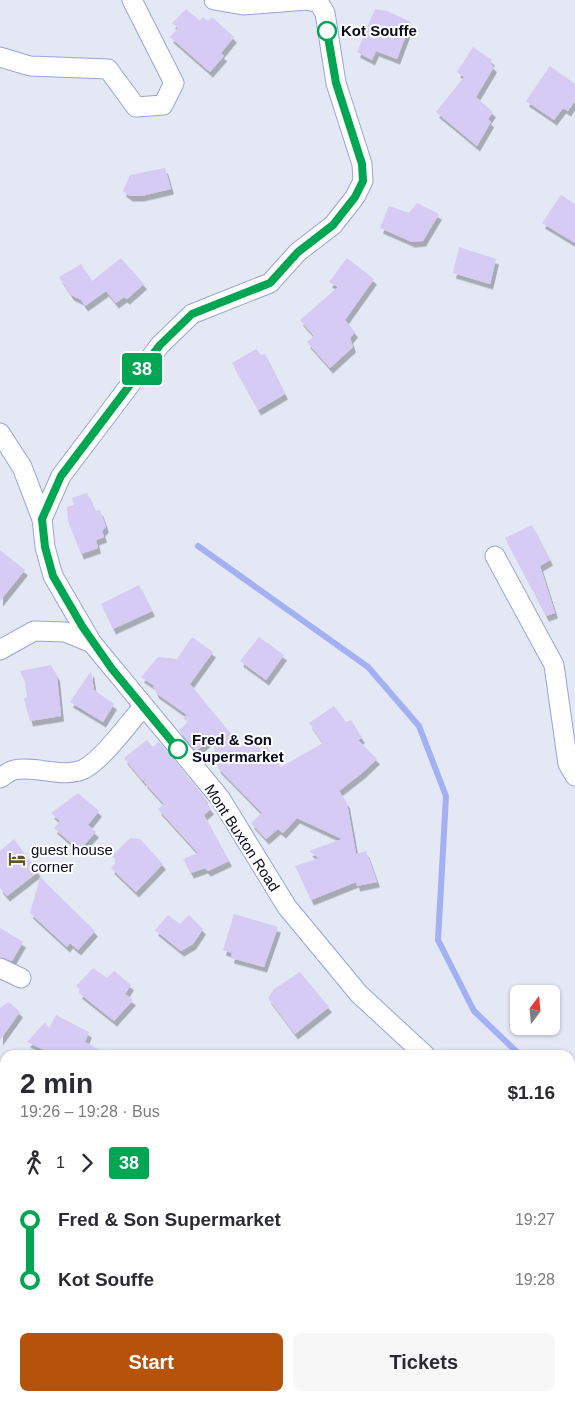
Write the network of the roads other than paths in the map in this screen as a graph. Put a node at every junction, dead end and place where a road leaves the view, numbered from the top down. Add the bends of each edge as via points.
1 (132, 0) edge
2 (214, 0) edge
3 (322, 2) edge
4 (0, 57) edge
5 (0, 433) edge
6 (42, 519) junction
7 (495, 556) dead end
8 (92, 643) junction
9 (0, 650) edge
10 (143, 707) junction
11 (575, 776) edge
12 (0, 778) edge
13 (0, 968) edge
14 (21, 978) dead end
15 (420, 1050) edge

1 - 4 street via 174,83 163,105 136,106 108,69 30,66
2 - 3 street via 243,6 307,0
3 - 6 street via 336,83 362,164 363,181 355,197 333,225 298,252 270,283 192,314 160,345 61,476
5 - 6 street via 22,467
6 - 8 street via 53,576
7 - 11 street via 554,665 568,764
8 - 9 street, Mont Buxton Road via 65,632 34,631
8 - 10 street, Mont Buxton Road
10 - 12 street via 96,760 82,770 13,770
10 - 15 street, Mont Buxton Road via 220,798 287,907 359,994
13 - 14 street

